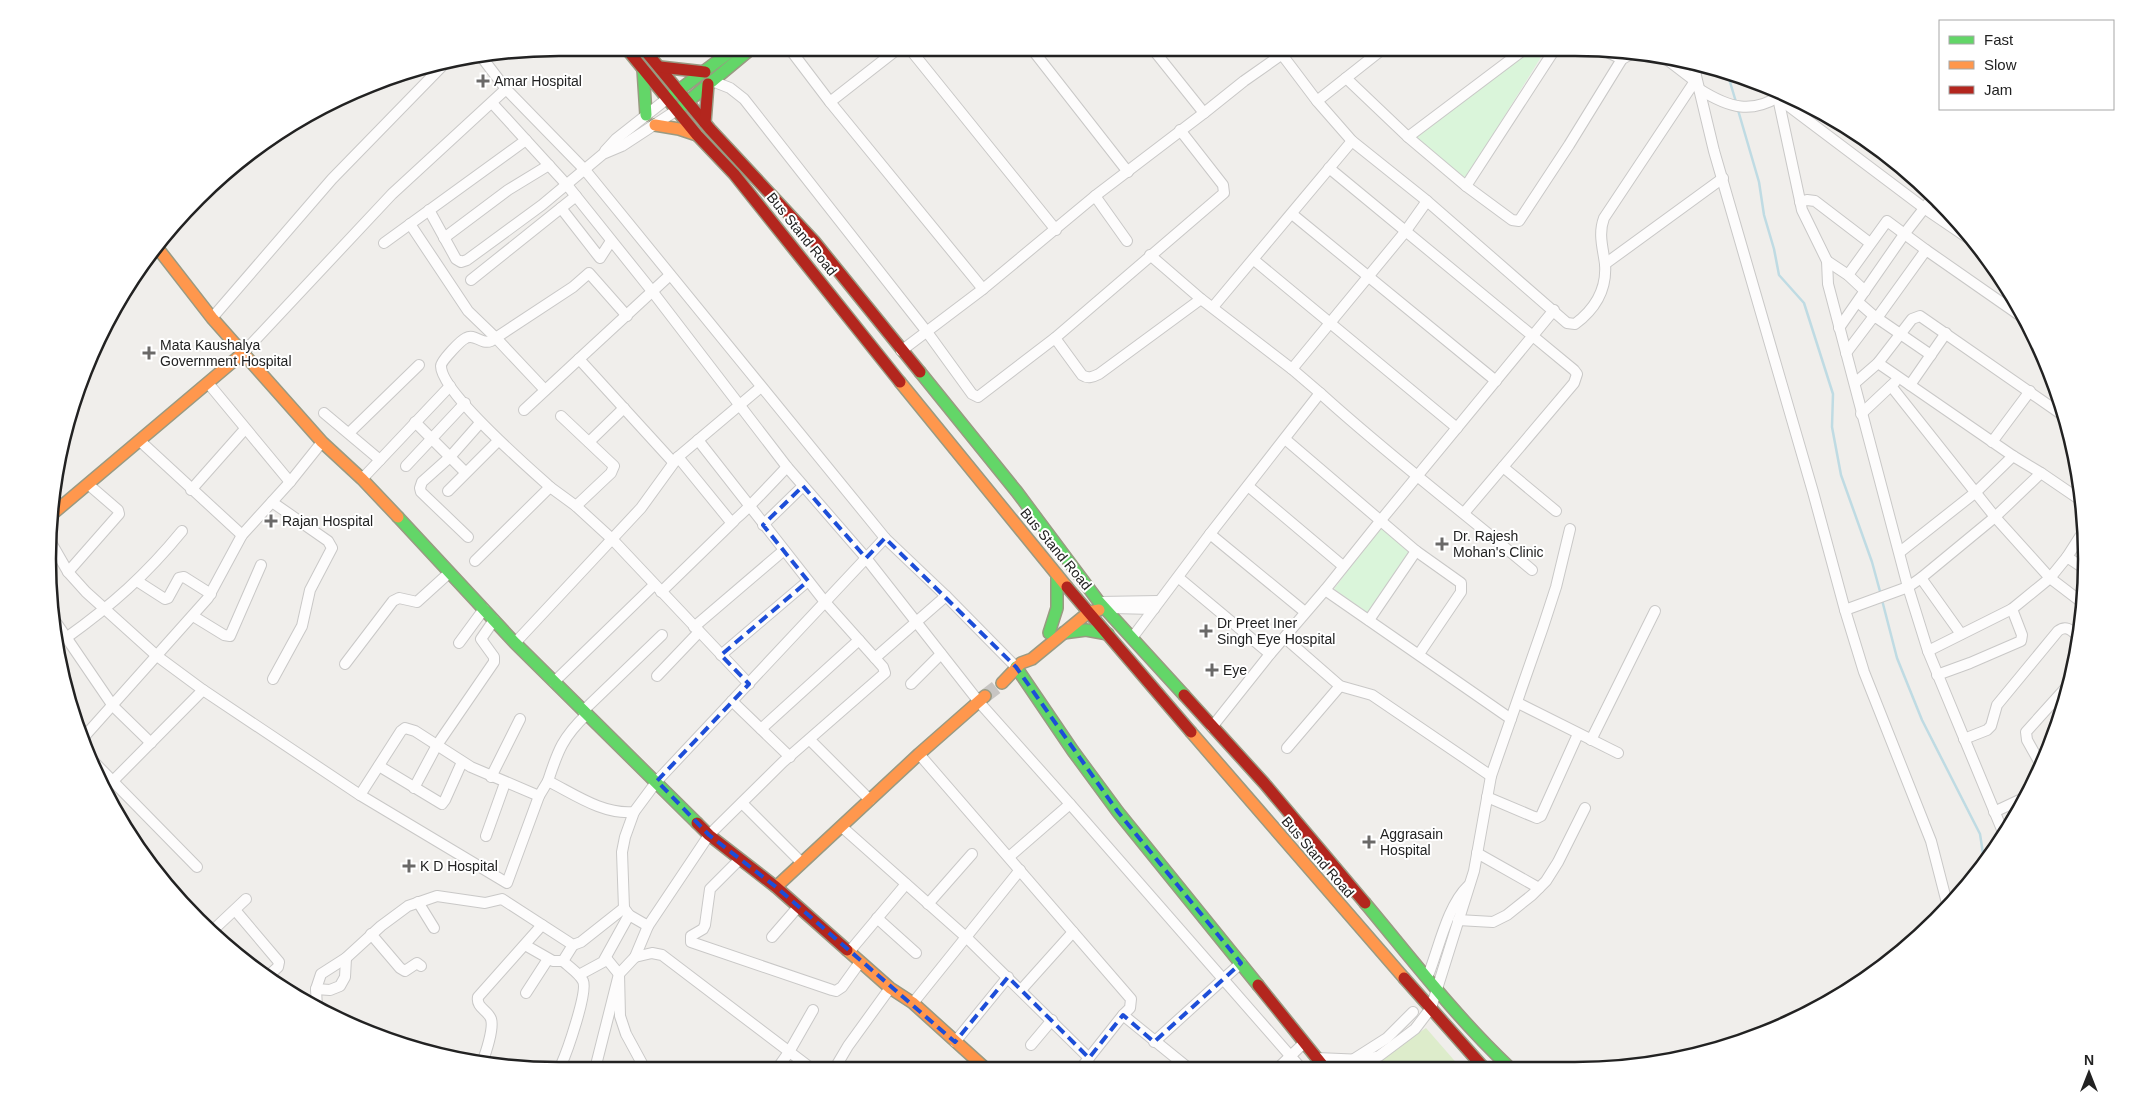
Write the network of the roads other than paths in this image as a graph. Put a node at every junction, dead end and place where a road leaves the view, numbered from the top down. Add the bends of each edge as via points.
1 (651, 56) edge
2 (741, 56) edge
3 (795, 56) edge
4 (888, 56) edge
5 (915, 56) edge
6 (1037, 56) edge
7 (1158, 56) edge
8 (1273, 56) edge
9 (1283, 56) edge
10 (1374, 56) edge
11 (1515, 56) edge
12 (1550, 56) edge
13 (635, 57) edge
14 (723, 57) edge
15 (1622, 59) edge
16 (485, 62) edge
17 (660, 66) junction
18 (1676, 67) edge
19 (643, 68) junction
20 (437, 71) edge
21 (1695, 71) edge
22 (1346, 78) junction
23 (708, 79) junction
24 (1697, 82) junction
25 (506, 89) junction
26 (679, 90) junction
27 (668, 98) junction
28 (1776, 99) edge
29 (1317, 101) junction
30 (1782, 101) edge
31 (689, 102) junction
32 (830, 102) junction
33 (492, 103) junction
34 (1795, 107) edge
35 (677, 110) junction
36 (1204, 113) junction
37 (646, 115) junction
38 (705, 123) junction
39 (655, 125) junction
40 (1180, 130) junction
41 (697, 135) junction
42 (1408, 137) junction
43 (526, 140) junction
44 (1352, 141) junction
45 (603, 154) junction
46 (549, 165) junction
47 (1329, 168) junction
48 (585, 170) junction
49 (1128, 172) junction
50 (1722, 178) junction
51 (567, 184) junction
52 (1466, 186) junction
53 (576, 196) junction
54 (1095, 196) junction
55 (1427, 201) junction
56 (1800, 202) junction
57 (1928, 203) edge
58 (561, 208) junction
59 (1924, 208) junction
60 (429, 210) junction
61 (1292, 214) junction
62 (410, 224) junction
63 (1952, 227) edge
64 (1056, 230) junction
65 (1405, 232) junction
66 (1905, 233) junction
67 (444, 238) junction
68 (611, 241) junction
69 (1127, 241) dead end
70 (1870, 242) junction
71 (384, 243) dead end
72 (1926, 250) junction
73 (161, 252) edge
74 (1150, 255) junction
75 (1254, 260) junction
76 (1827, 261) junction
77 (1605, 264) junction
78 (1848, 275) junction
79 (670, 276) junction
80 (1368, 276) junction
81 (471, 280) dead end
82 (984, 289) junction
83 (652, 291) junction
84 (1865, 291) junction
85 (1202, 299) junction
86 (1858, 302) junction
87 (1213, 307) junction
88 (2010, 309) edge
89 (1554, 310) junction
90 (627, 316) junction
91 (1876, 317) junction
92 (212, 318) junction
93 (1330, 323) junction
94 (1840, 328) junction
95 (927, 332) junction
96 (1946, 332) junction
97 (1902, 334) junction
98 (1533, 336) junction
99 (496, 338) junction
100 (1055, 338) junction
101 (901, 351) junction
102 (243, 352) junction
103 (1846, 353) junction
104 (1931, 354) junction
105 (579, 359) junction
106 (1878, 363) junction
107 (419, 365) dead end
108 (1292, 369) junction
109 (1899, 378) junction
110 (1496, 381) junction
111 (208, 383) junction
112 (1854, 383) junction
113 (1910, 385) junction
114 (450, 386) junction
115 (1891, 386) junction
116 (761, 387) junction
117 (545, 390) junction
118 (2030, 391) junction
119 (1320, 393) junction
120 (464, 403) junction
121 (741, 405) junction
122 (624, 408) junction
123 (2055, 409) edge
124 (524, 410) dead end
125 (324, 412) dead end
126 (1862, 414) junction
127 (561, 416) dead end
128 (415, 422) junction
129 (480, 423) junction
130 (1457, 428) junction
131 (245, 429) junction
132 (348, 433) junction
133 (431, 438) junction
134 (1285, 439) junction
135 (698, 440) junction
136 (140, 441) junction
137 (498, 441) junction
138 (322, 442) junction
139 (589, 442) junction
140 (1992, 442) junction
141 (2012, 456) junction
142 (450, 457) junction
143 (675, 459) junction
144 (380, 460) junction
145 (406, 466) dead end
146 (788, 467) junction
147 (1503, 467) junction
148 (465, 472) junction
149 (2041, 473) junction
150 (1417, 477) junction
151 (362, 479) junction
152 (290, 482) junction
153 (89, 485) junction
154 (803, 486) junction
155 (1248, 486) junction
156 (550, 487) junction
157 (191, 490) junction
158 (448, 491) dead end
159 (1976, 492) junction
160 (2073, 495) edge
161 (272, 502) junction
162 (576, 506) junction
163 (748, 506) junction
164 (59, 509) edge
165 (1556, 511) dead end
166 (1464, 513) junction
167 (1995, 517) junction
168 (1380, 520) junction
169 (734, 521) junction
170 (763, 525) junction
171 (1570, 528) dead end
172 (182, 531) dead end
173 (1210, 534) junction
174 (242, 535) junction
175 (468, 536) dead end
176 (885, 538) junction
177 (612, 539) junction
178 (2078, 543) edge
179 (783, 551) junction
180 (1416, 551) junction
181 (56, 552) edge
182 (1900, 552) junction
183 (2067, 557) junction
184 (866, 558) junction
185 (475, 561) dead end
186 (2078, 564) edge
187 (260, 565) dead end
188 (1343, 566) junction
189 (1532, 570) dead end
190 (68, 572) junction
191 (449, 573) junction
192 (1057, 575) junction
193 (1179, 578) junction
194 (1921, 578) junction
195 (2050, 578) junction
196 (137, 581) junction
197 (808, 581) junction
198 (1908, 587) junction
199 (657, 589) junction
200 (1325, 590) junction
201 (211, 594) junction
202 (946, 596) junction
203 (2076, 598) edge
204 (825, 602) junction
205 (1102, 605) junction
206 (1156, 605) junction
207 (106, 609) junction
208 (484, 609) junction
209 (1086, 609) junction
210 (2012, 609) junction
211 (1845, 610) junction
212 (1655, 611) dead end
213 (1305, 612) junction
214 (193, 616) junction
215 (494, 620) junction
216 (1369, 620) junction
217 (917, 623) junction
218 (697, 629) junction
219 (62, 632) edge
220 (2072, 632) edge
221 (1050, 633) junction
222 (1063, 633) junction
223 (1108, 634) junction
224 (1961, 634) junction
225 (662, 635) dead end
226 (66, 638) junction
227 (1132, 638) junction
228 (1285, 638) junction
229 (859, 640) junction
230 (459, 643) dead end
231 (515, 643) junction
232 (1928, 651) junction
233 (721, 654) junction
234 (942, 654) junction
235 (1270, 654) junction
236 (1419, 654) junction
237 (157, 656) junction
238 (874, 658) junction
239 (345, 664) dead end
240 (1019, 665) junction
241 (1937, 675) junction
242 (658, 676) dead end
243 (273, 679) dead end
244 (554, 682) junction
245 (1002, 683) tunnel mouth
246 (749, 684) junction
247 (911, 684) dead end
248 (1340, 686) junction
249 (202, 690) junction
250 (2059, 695) edge
251 (982, 699) junction
252 (732, 701) junction
253 (1518, 703) junction
254 (113, 706) junction
255 (585, 712) junction
256 (520, 719) dead end
257 (1511, 719) junction
258 (1212, 727) junction
259 (761, 729) junction
260 (88, 732) edge
261 (1578, 734) junction
262 (1964, 739) junction
263 (810, 740) junction
264 (1591, 740) junction
265 (151, 742) junction
266 (438, 745) junction
267 (1287, 748) dead end
268 (1618, 753) dead end
269 (920, 754) junction
270 (790, 757) junction
271 (2036, 757) edge
272 (462, 762) junction
273 (379, 766) junction
274 (104, 772) edge
275 (1490, 776) junction
276 (491, 777) junction
277 (113, 780) junction
278 (548, 781) junction
279 (657, 781) junction
280 (505, 783) junction
281 (109, 784) edge
282 (414, 788) junction
283 (360, 795) junction
284 (539, 796) junction
285 (1486, 797) junction
286 (870, 800) junction
287 (742, 803) junction
288 (2014, 803) edge
289 (1070, 804) junction
290 (1585, 808) dead end
291 (634, 812) junction
292 (1994, 812) junction
293 (2000, 826) edge
294 (842, 827) junction
295 (709, 835) junction
296 (486, 836) dead end
297 (1477, 852) junction
298 (972, 854) dead end
299 (1009, 857) junction
300 (739, 860) junction
301 (802, 863) junction
302 (198, 867) dead end
303 (1020, 870) junction
304 (507, 883) junction
305 (906, 884) junction
306 (1468, 885) junction
307 (776, 887) junction
308 (1539, 888) junction
309 (1946, 898) edge
310 (246, 899) dead end
311 (502, 899) junction
312 (418, 902) junction
313 (928, 904) junction
314 (798, 907) junction
315 (235, 910) junction
316 (626, 911) junction
317 (877, 918) junction
318 (1458, 920) junction
319 (542, 925) junction
320 (217, 926) edge
321 (648, 926) junction
322 (434, 928) dead end
323 (1073, 932) junction
324 (371, 934) junction
325 (772, 937) dead end
326 (967, 938) junction
327 (525, 945) junction
328 (572, 945) junction
329 (849, 952) junction
330 (916, 953) dead end
331 (635, 957) junction
332 (346, 958) junction
333 (606, 958) junction
334 (548, 959) junction
335 (563, 961) junction
336 (860, 962) junction
337 (1241, 963) junction
338 (421, 966) dead end
339 (272, 972) edge
340 (1429, 973) dead end
341 (619, 974) junction
342 (579, 976) junction
343 (1008, 977) junction
344 (1224, 981) junction
345 (1436, 987) junction
346 (890, 988) junction
347 (316, 989) junction
348 (1021, 990) junction
349 (526, 993) dead end
350 (317, 999) edge
351 (913, 1003) junction
352 (1431, 1008) junction
353 (813, 1010) dead end
354 (1413, 1012) dead end
355 (1123, 1015) junction
356 (1052, 1020) junction
357 (955, 1042) junction
358 (1154, 1042) junction
359 (1304, 1043) junction
360 (1031, 1045) dead end
361 (789, 1052) junction
362 (1291, 1055) junction
363 (484, 1056) edge
364 (1089, 1058) junction
365 (1353, 1060) junction
366 (562, 1062) edge
367 (597, 1062) edge
368 (641, 1062) edge
369 (782, 1062) edge
370 (803, 1062) edge
371 (839, 1062) edge
372 (979, 1062) edge
373 (1086, 1062) edge
374 (1179, 1062) edge
375 (1285, 1062) edge
376 (1296, 1062) edge
377 (1319, 1062) edge
378 (1331, 1062) edge
379 (1479, 1062) edge
380 (1504, 1062) edge

1 - 17 main road, Bus Stand Road
2 - 23 main road
3 - 32 street
4 - 32 street
5 - 64 street
6 - 49 street
7 - 36 street
8 - 36 street
9 - 29 street
10 - 22 street
11 - 42 street
12 - 52 street
13 - 19 main road, Bus Stand Road
14 - 23 main road
15 - 52 street via 1519,221 1512,220
16 - 25 street
17 - 23 main road
17 - 26 main road, Bus Stand Road
18 - 24 street
19 - 27 main road, Bus Stand Road
19 - 37 main road
20 - 92 street via 332,179
21 - 24 street
22 - 29 street
22 - 42 street
23 - 26 main road
23 - 31 main road
23 - 38 main road
23 - 95 street via 730,88 744,99
24 - 28 street via 1722,103 1751,107
24 - 50 street
24 - 77 street via 1604,218 1600,233
25 - 33 street
25 - 48 street
26 - 27 main road
26 - 31 main road, Bus Stand Road
27 - 35 main road, Bus Stand Road
27 - 37 street
29 - 44 street
30 - 56 street
31 - 35 main road
31 - 38 main road, Bus Stand Road
32 - 82 street
33 - 43 street
33 - 102 street via 392,194
34 - 59 street
35 - 39 street
35 - 41 main road, Bus Stand Road
36 - 40 street
37 - 45 street
38 - 101 main road, Bus Stand Road via 814,241
39 - 41 main road
39 - 45 street
40 - 49 street
40 - 74 street via 1225,189 1221,197
41 - 192 main road, Bus Stand Road via 734,174
42 - 52 street
43 - 46 street
43 - 60 street
44 - 47 street
44 - 55 street
45 - 48 street
46 - 51 street
46 - 67 street via 508,190
47 - 61 street
47 - 65 street
48 - 51 street
48 - 79 street
49 - 54 street
50 - 77 street
50 - 211 street
51 - 53 street
51 - 67 street via 467,260 461,262 456,259
53 - 58 street
53 - 68 street
54 - 64 street
54 - 69 street
55 - 65 street
55 - 89 street
56 - 70 street via 1815,201
56 - 76 street
57 - 59 street
58 - 68 street via 600,258
58 - 81 street
59 - 63 street
59 - 66 street
60 - 62 street
60 - 67 street
61 - 75 street
61 - 80 street
62 - 71 street
62 - 99 street via 461,302
64 - 82 street
65 - 80 street
65 - 98 street
66 - 70 street via 1887,221
66 - 72 street
66 - 84 street
68 - 83 street
70 - 78 street
72 - 88 street
72 - 91 street
73 - 92 main road
74 - 85 street
74 - 100 street
75 - 87 street
75 - 93 street
76 - 78 street
76 - 94 street via 1828,284
77 - 89 street via 1601,294 1580,320 1571,324
78 - 84 street
79 - 83 street
79 - 116 street
80 - 93 street
80 - 110 street
82 - 95 street
83 - 90 street
83 - 121 street
84 - 86 street
85 - 87 street
85 - 100 street via 1093,377 1082,375
86 - 91 street
86 - 94 street
87 - 108 street
89 - 98 street
90 - 99 street via 589,273
90 - 105 street
91 - 97 street
91 - 103 street
92 - 102 main road
93 - 108 street
93 - 130 street
94 - 103 street
95 - 100 street via 972,394 978,397
95 - 101 street
96 - 97 street via 1920,316 1912,319
96 - 104 street
96 - 118 street
97 - 104 street
97 - 106 street
98 - 110 street
98 - 147 street via 1574,370 1577,378
99 - 114 street via 487,343 468,337 460,342 441,364
99 - 117 street
101 - 205 main road, Bus Stand Road via 1017,492
102 - 111 main road
102 - 138 main road
103 - 112 street
104 - 113 street
105 - 117 street
105 - 122 street
106 - 109 street
106 - 112 street
107 - 132 street
108 - 119 street
109 - 113 street
109 - 115 street
110 - 130 street
111 - 131 street
111 - 136 main road
112 - 126 street
113 - 140 street
114 - 120 street
114 - 128 street
115 - 126 street
115 - 159 street
116 - 121 street
116 - 176 street
117 - 124 street
118 - 123 street
118 - 140 street
119 - 134 street
119 - 150 street
120 - 129 street
120 - 133 street
121 - 135 street
121 - 146 street
122 - 139 street
122 - 143 street
125 - 132 street
126 - 182 street
127 - 139 street
128 - 133 street
128 - 144 street
129 - 137 street
129 - 142 street
130 - 150 street
131 - 152 street
131 - 157 street
132 - 144 street
133 - 142 street
133 - 145 street
134 - 155 street
134 - 168 street
135 - 143 street
135 - 163 street
136 - 153 main road
136 - 157 street
137 - 148 street
137 - 156 street
138 - 151 main road
138 - 152 street
139 - 162 street via 612,464 614,470
140 - 141 street
141 - 149 street
141 - 159 street
142 - 148 street
142 - 175 street via 422,482 420,488
143 - 169 street
143 - 177 street via 641,508
144 - 151 street
146 - 154 street
146 - 163 street
147 - 165 street
147 - 166 street
148 - 158 street
149 - 160 street
149 - 167 street
150 - 166 street
150 - 168 street
151 - 191 main road
152 - 161 street
153 - 164 main road
153 - 190 street via 119,514
154 - 170 street
154 - 184 street
155 - 173 street
155 - 188 street
156 - 162 street
156 - 185 street
157 - 174 street
159 - 167 street
159 - 182 street
161 - 174 street
161 - 243 street via 328,541 332,548 310,590 302,626
162 - 177 street
163 - 169 street
163 - 170 street
166 - 189 street
167 - 194 street
167 - 195 street
168 - 180 street
168 - 188 street
169 - 199 street
170 - 179 street
171 - 253 street via 1556,587
172 - 196 street
173 - 193 street
173 - 213 street
174 - 201 street
176 - 184 street
176 - 202 street
177 - 199 street
177 - 231 street
178 - 183 street
179 - 197 street
179 - 218 street
180 - 216 street
180 - 236 street via 1459,580 1462,587
181 - 190 street
182 - 198 street
183 - 186 street
183 - 195 street
184 - 204 street
184 - 217 street
187 - 214 street via 230,636
188 - 200 street
190 - 207 street
191 - 208 main road
191 - 239 street via 417,602 399,598 393,601
192 - 209 main road, Bus Stand Road
192 - 221 main road via 1057,608
193 - 206 street
193 - 235 street
194 - 198 street
194 - 224 street
195 - 203 street
195 - 210 street
196 - 201 street via 165,599 179,578 184,577
196 - 207 street
197 - 204 street
197 - 233 street
198 - 211 street
198 - 232 street
199 - 218 street
199 - 244 street
200 - 213 street
200 - 216 street
201 - 214 street
202 - 217 street
202 - 240 street
204 - 229 street
204 - 246 street
205 - 206 street
205 - 209 main road
205 - 227 main road, Bus Stand Road
206 - 227 street
207 - 226 street
207 - 237 street
208 - 215 main road
208 - 230 street
209 - 221 main road
209 - 222 main road
209 - 223 main road, Bus Stand Road
210 - 224 street
210 - 241 street via 2022,635 2021,641
211 - 309 street via 1864,672 1931,841
212 - 264 street
213 - 228 street
214 - 237 street
215 - 231 main road
215 - 266 street via 481,639 494,662
216 - 236 street
217 - 234 street
217 - 238 street
218 - 233 street
218 - 242 street
219 - 226 street
220 - 262 street via 2067,628 2058,631 1997,705 1991,726
221 - 240 main road via 1025,654
222 - 223 main road via 1086,630
222 - 240 main road via 1032,659
223 - 352 main road, Bus Stand Road
224 - 232 street
225 - 255 street
226 - 254 street
227 - 258 main road, Bus Stand Road
228 - 235 street
228 - 248 street
229 - 238 street
229 - 259 street
231 - 244 main road
232 - 241 street
233 - 246 street
234 - 247 street
234 - 251 street
235 - 258 street
236 - 257 street
237 - 249 street
237 - 254 street
238 - 263 street via 885,673
240 - 245 main road
240 - 337 main road via 1073,751 1118,812
241 - 262 street
244 - 255 main road
246 - 252 street
248 - 267 street
248 - 275 street via 1372,695
249 - 265 street
249 - 283 street
250 - 271 street via 2026,732
251 - 269 main road
251 - 289 street
252 - 259 street
252 - 279 street
253 - 257 street
253 - 261 street
254 - 260 street
254 - 265 street
255 - 278 street via 562,743
255 - 279 main road
256 - 276 street
257 - 275 street
258 - 345 main road, Bus Stand Road via 1264,783
259 - 270 street
261 - 264 street
261 - 285 street via 1541,816 1537,818
262 - 292 street
263 - 270 street
263 - 286 street
264 - 268 street
265 - 277 street
266 - 272 street
266 - 273 street via 405,728
266 - 282 street
269 - 286 main road
269 - 299 street
270 - 287 street
272 - 276 street
272 - 282 street via 442,804
273 - 282 street
273 - 283 street
274 - 277 street
275 - 285 street
276 - 280 street
277 - 281 street
277 - 302 street
278 - 284 street
278 - 291 street via 607,810
279 - 291 street
279 - 295 main road
280 - 284 street
280 - 296 street
283 - 304 street
284 - 304 street
285 - 297 street
286 - 294 main road
287 - 295 street
287 - 301 street
288 - 292 street
289 - 299 street
289 - 344 street
290 - 308 street via 1558,862
291 - 316 street via 622,852
292 - 293 street
294 - 301 main road
294 - 305 street
295 - 300 main road
295 - 321 street
297 - 306 street
297 - 308 street
298 - 313 street
299 - 303 street
300 - 307 main road
300 - 336 street via 712,887 705,925 693,934 691,942 836,991
301 - 307 main road
303 - 323 street
303 - 326 street
304 - 311 street
305 - 313 street
305 - 317 street
306 - 318 street
306 - 340 street via 1454,906
307 - 314 main road
308 - 318 street via 1500,920
310 - 315 street
311 - 312 street via 478,903 442,896
311 - 319 street
312 - 322 street
312 - 324 street
313 - 326 street
314 - 325 street
314 - 329 main road
315 - 320 street
315 - 339 street via 279,962
316 - 321 street
316 - 328 street
316 - 333 street
317 - 329 street
317 - 330 street
318 - 345 street
319 - 327 street
319 - 328 street
321 - 331 street
323 - 348 street
323 - 355 street via 1131,999 1130,1008
324 - 332 street
324 - 338 street via 400,968 405,971 417,963
326 - 343 street
326 - 351 street
327 - 334 street
327 - 363 street via 478,996 479,1006 489,1016 492,1025
328 - 335 street
329 - 336 main road
331 - 341 street
331 - 361 street via 652,953 662,955
332 - 347 street via 321,974
332 - 347 street via 345,977 340,986 330,990
333 - 341 street
333 - 342 street
334 - 335 street
334 - 349 street
335 - 342 street
336 - 346 main road
337 - 344 street
337 - 359 main road
341 - 367 street
341 - 368 street via 620,1016
342 - 366 street via 584,987
343 - 348 street
343 - 357 street
344 - 358 street
344 - 362 street
345 - 352 street
345 - 380 main road, Bus Stand Road
346 - 351 main road
346 - 371 street
347 - 350 street
348 - 356 street
351 - 357 main road
352 - 365 street via 1415,1030 1379,1056 1371,1060
352 - 379 main road, Bus Stand Road
353 - 361 street
354 - 365 street via 1387,1038
355 - 358 street
355 - 364 street
356 - 360 street
356 - 364 street
357 - 372 main road
358 - 374 street
359 - 362 street
359 - 377 main road
361 - 369 street
361 - 370 street
362 - 375 street
362 - 376 street
364 - 373 street
365 - 378 street

